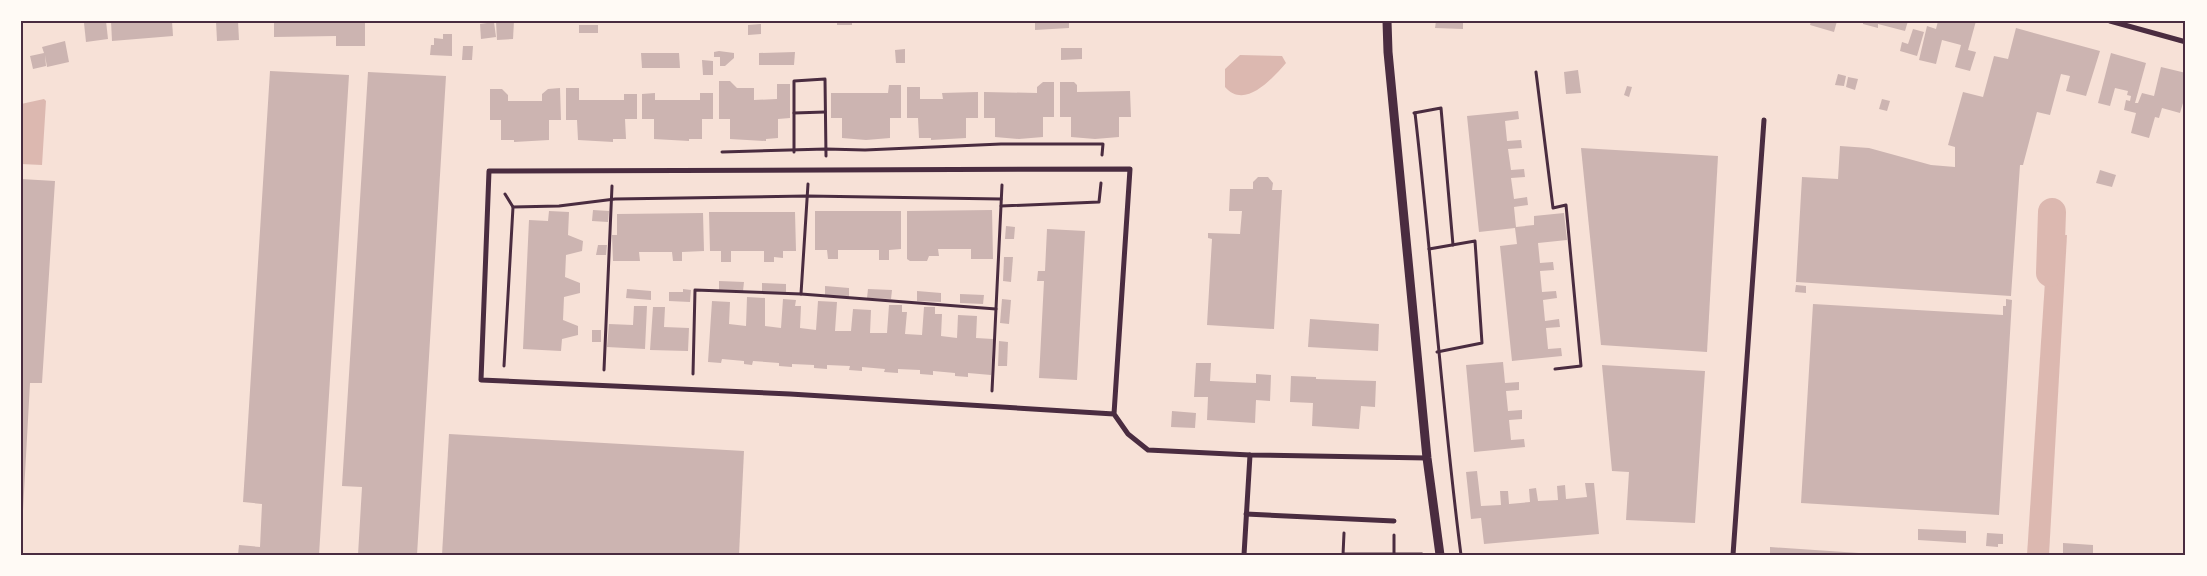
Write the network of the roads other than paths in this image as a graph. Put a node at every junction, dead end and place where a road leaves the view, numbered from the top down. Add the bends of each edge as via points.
1 (1387, 21) edge
2 (2110, 21) edge
3 (2186, 42) edge
4 (1764, 120) dead end
5 (1114, 414) junction
6 (1250, 455) junction
7 (1427, 458) junction
8 (1246, 514) junction
9 (1394, 521) dead end
10 (1440, 554) edge
11 (1244, 555) edge
12 (1733, 555) edge

1 - 7 street
2 - 3 street
4 - 12 street
5 - 5 street via 1130,169 489,171 481,380
5 - 6 street via 1128,434 1148,450
6 - 7 street
6 - 8 street
7 - 10 street
8 - 9 street
8 - 11 street

